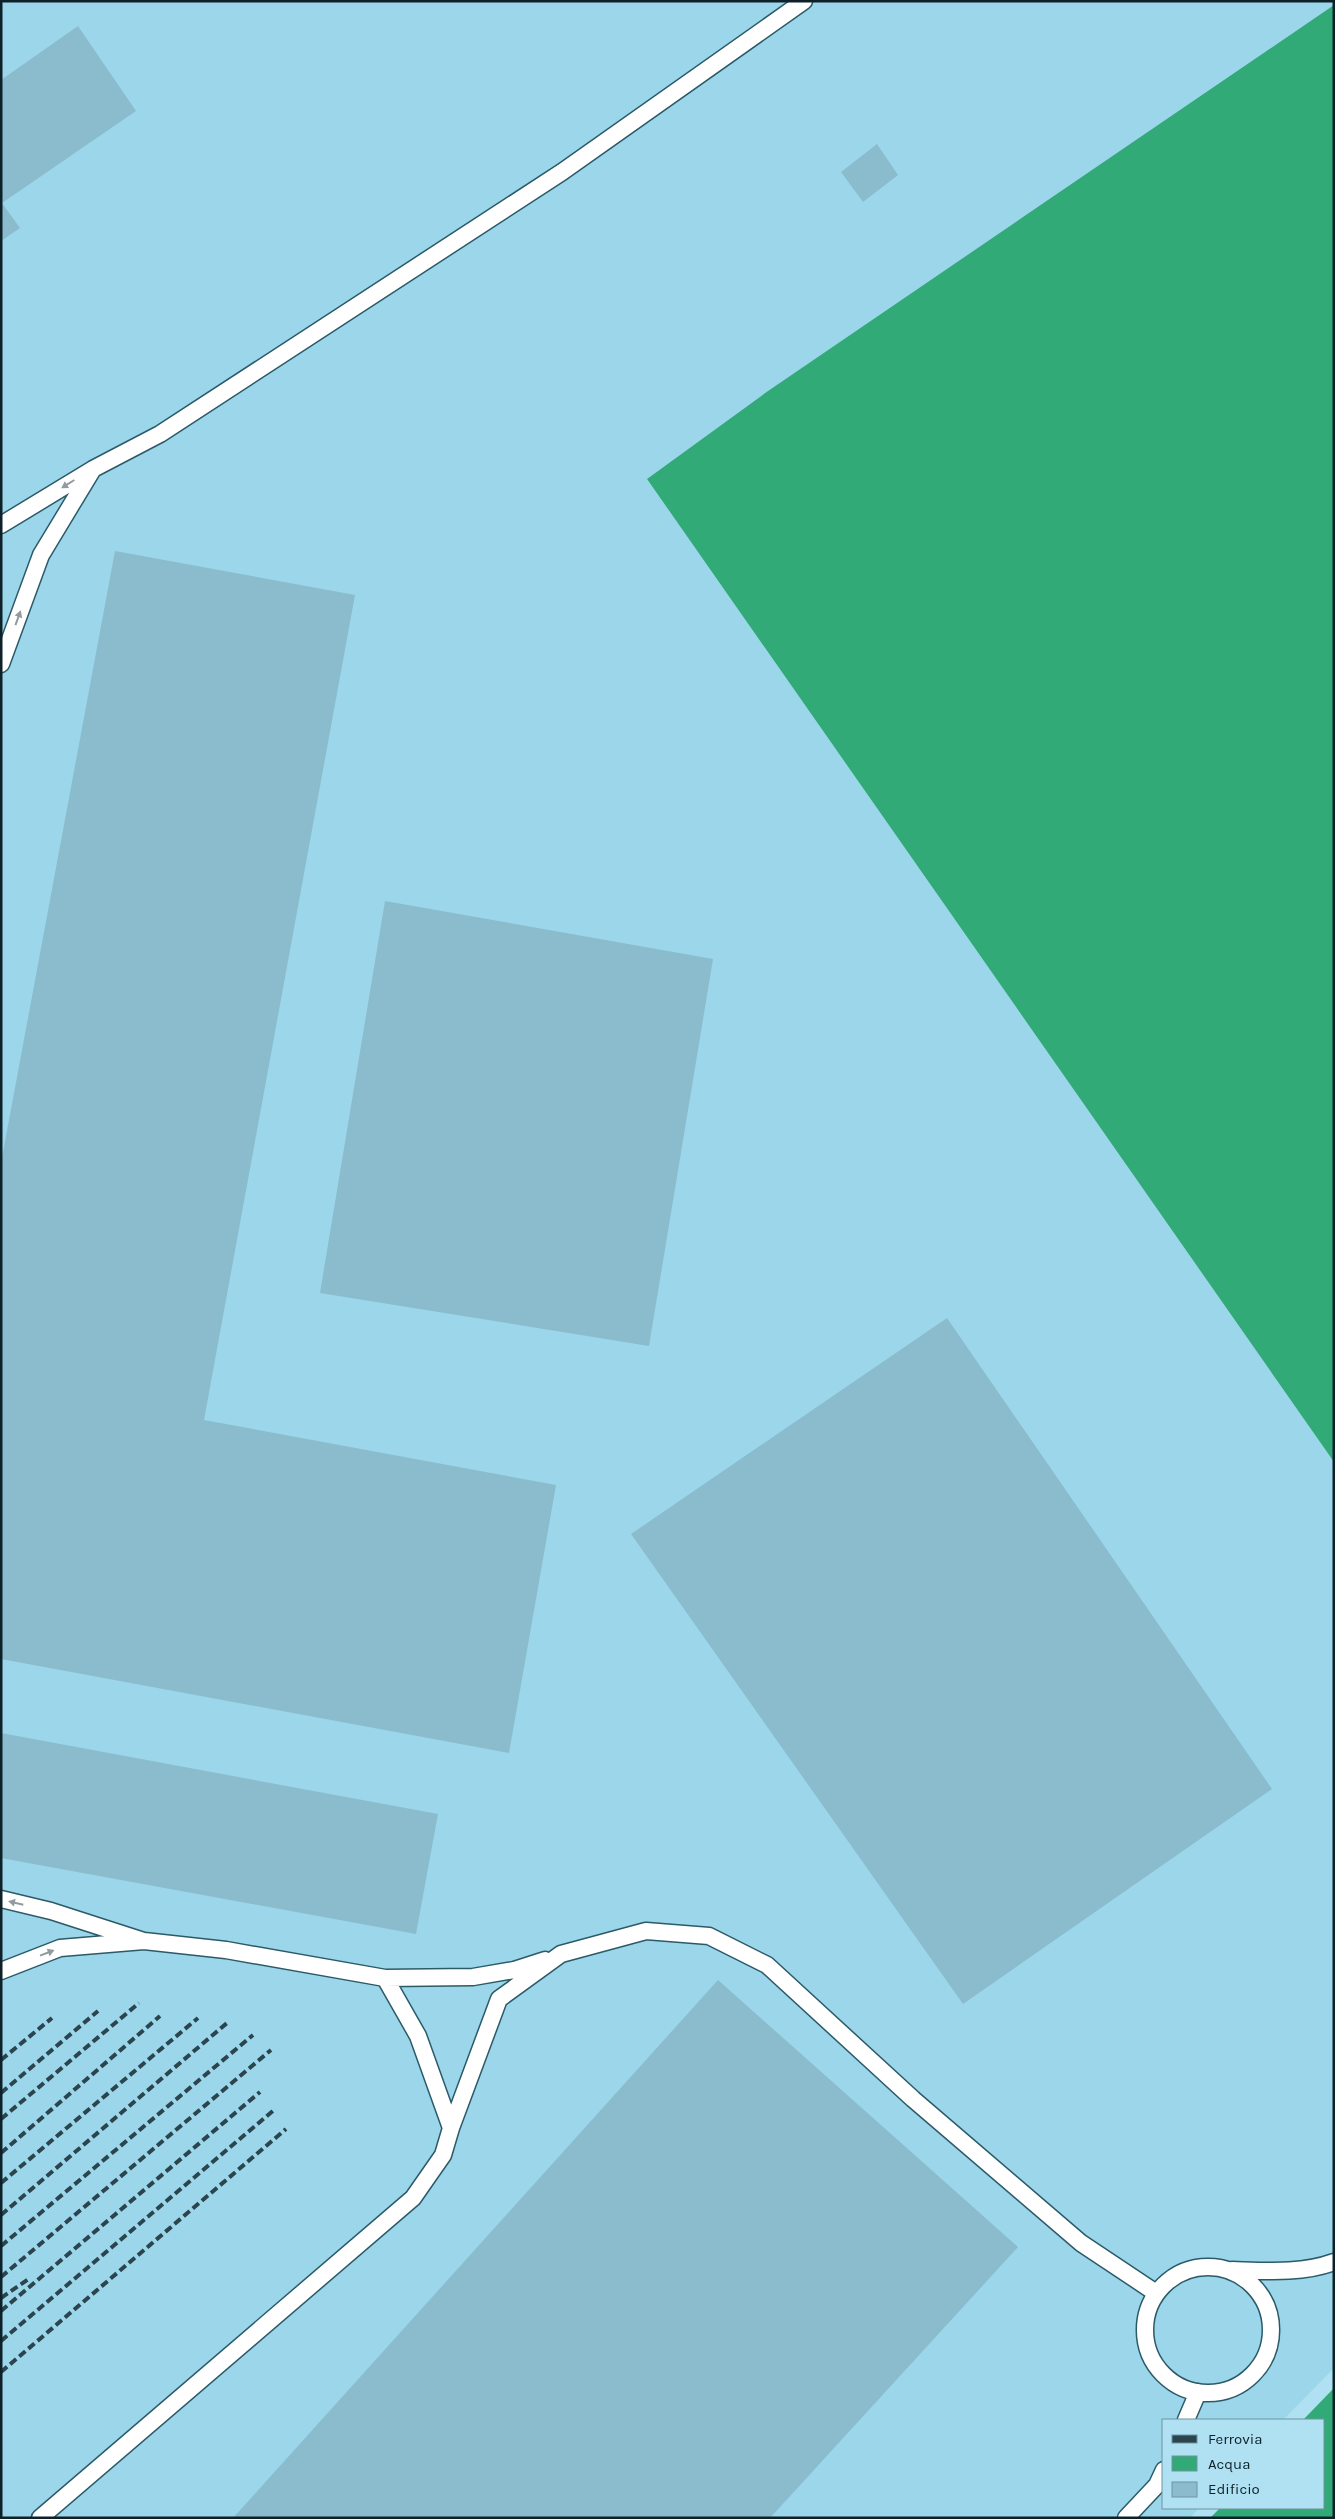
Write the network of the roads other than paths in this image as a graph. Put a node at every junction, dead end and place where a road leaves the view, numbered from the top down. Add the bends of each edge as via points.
1 (804, 1) edge
2 (93, 468) junction
3 (1, 526) edge
4 (1, 664) edge
5 (1, 1899) edge
6 (144, 1942) junction
7 (561, 1954) junction
8 (1, 1971) edge
9 (385, 1978) junction
10 (451, 2128) junction
11 (1334, 2262) edge
12 (1230, 2270) junction
13 (1156, 2293) junction
14 (1198, 2392) junction
15 (1186, 2419) edge
16 (1162, 2474) edge
17 (40, 2518) edge
18 (1126, 2518) edge

1 - 2 lane via 562,172 160,434
2 -> 3 lane
4 -> 2 lane via 42,555
6 -> 5 lane via 51,1911
8 -> 6 lane via 60,1948
6 - 9 lane via 226,1950
7 - 9 lane via 514,1970 473,1977
7 - 10 lane via 499,1999
7 - 13 lane via 646,1931 709,1936 767,1965 913,2099 1081,2243
9 - 10 lane via 418,2036
10 - 17 lane via 442,2155 413,2198
11 - 12 lane via 1317,2268 1281,2271
12 - 13 lane via 1210,2266 1189,2269 1171,2278
12 - 14 lane via 1248,2280 1262,2295 1270,2315 1272,2335 1259,2366 1239,2386 1219,2392
13 - 14 lane via 1147,2312 1144,2334 1149,2354 1166,2377 1178,2386
14 - 15 lane
16 - 18 lane via 1157,2485

